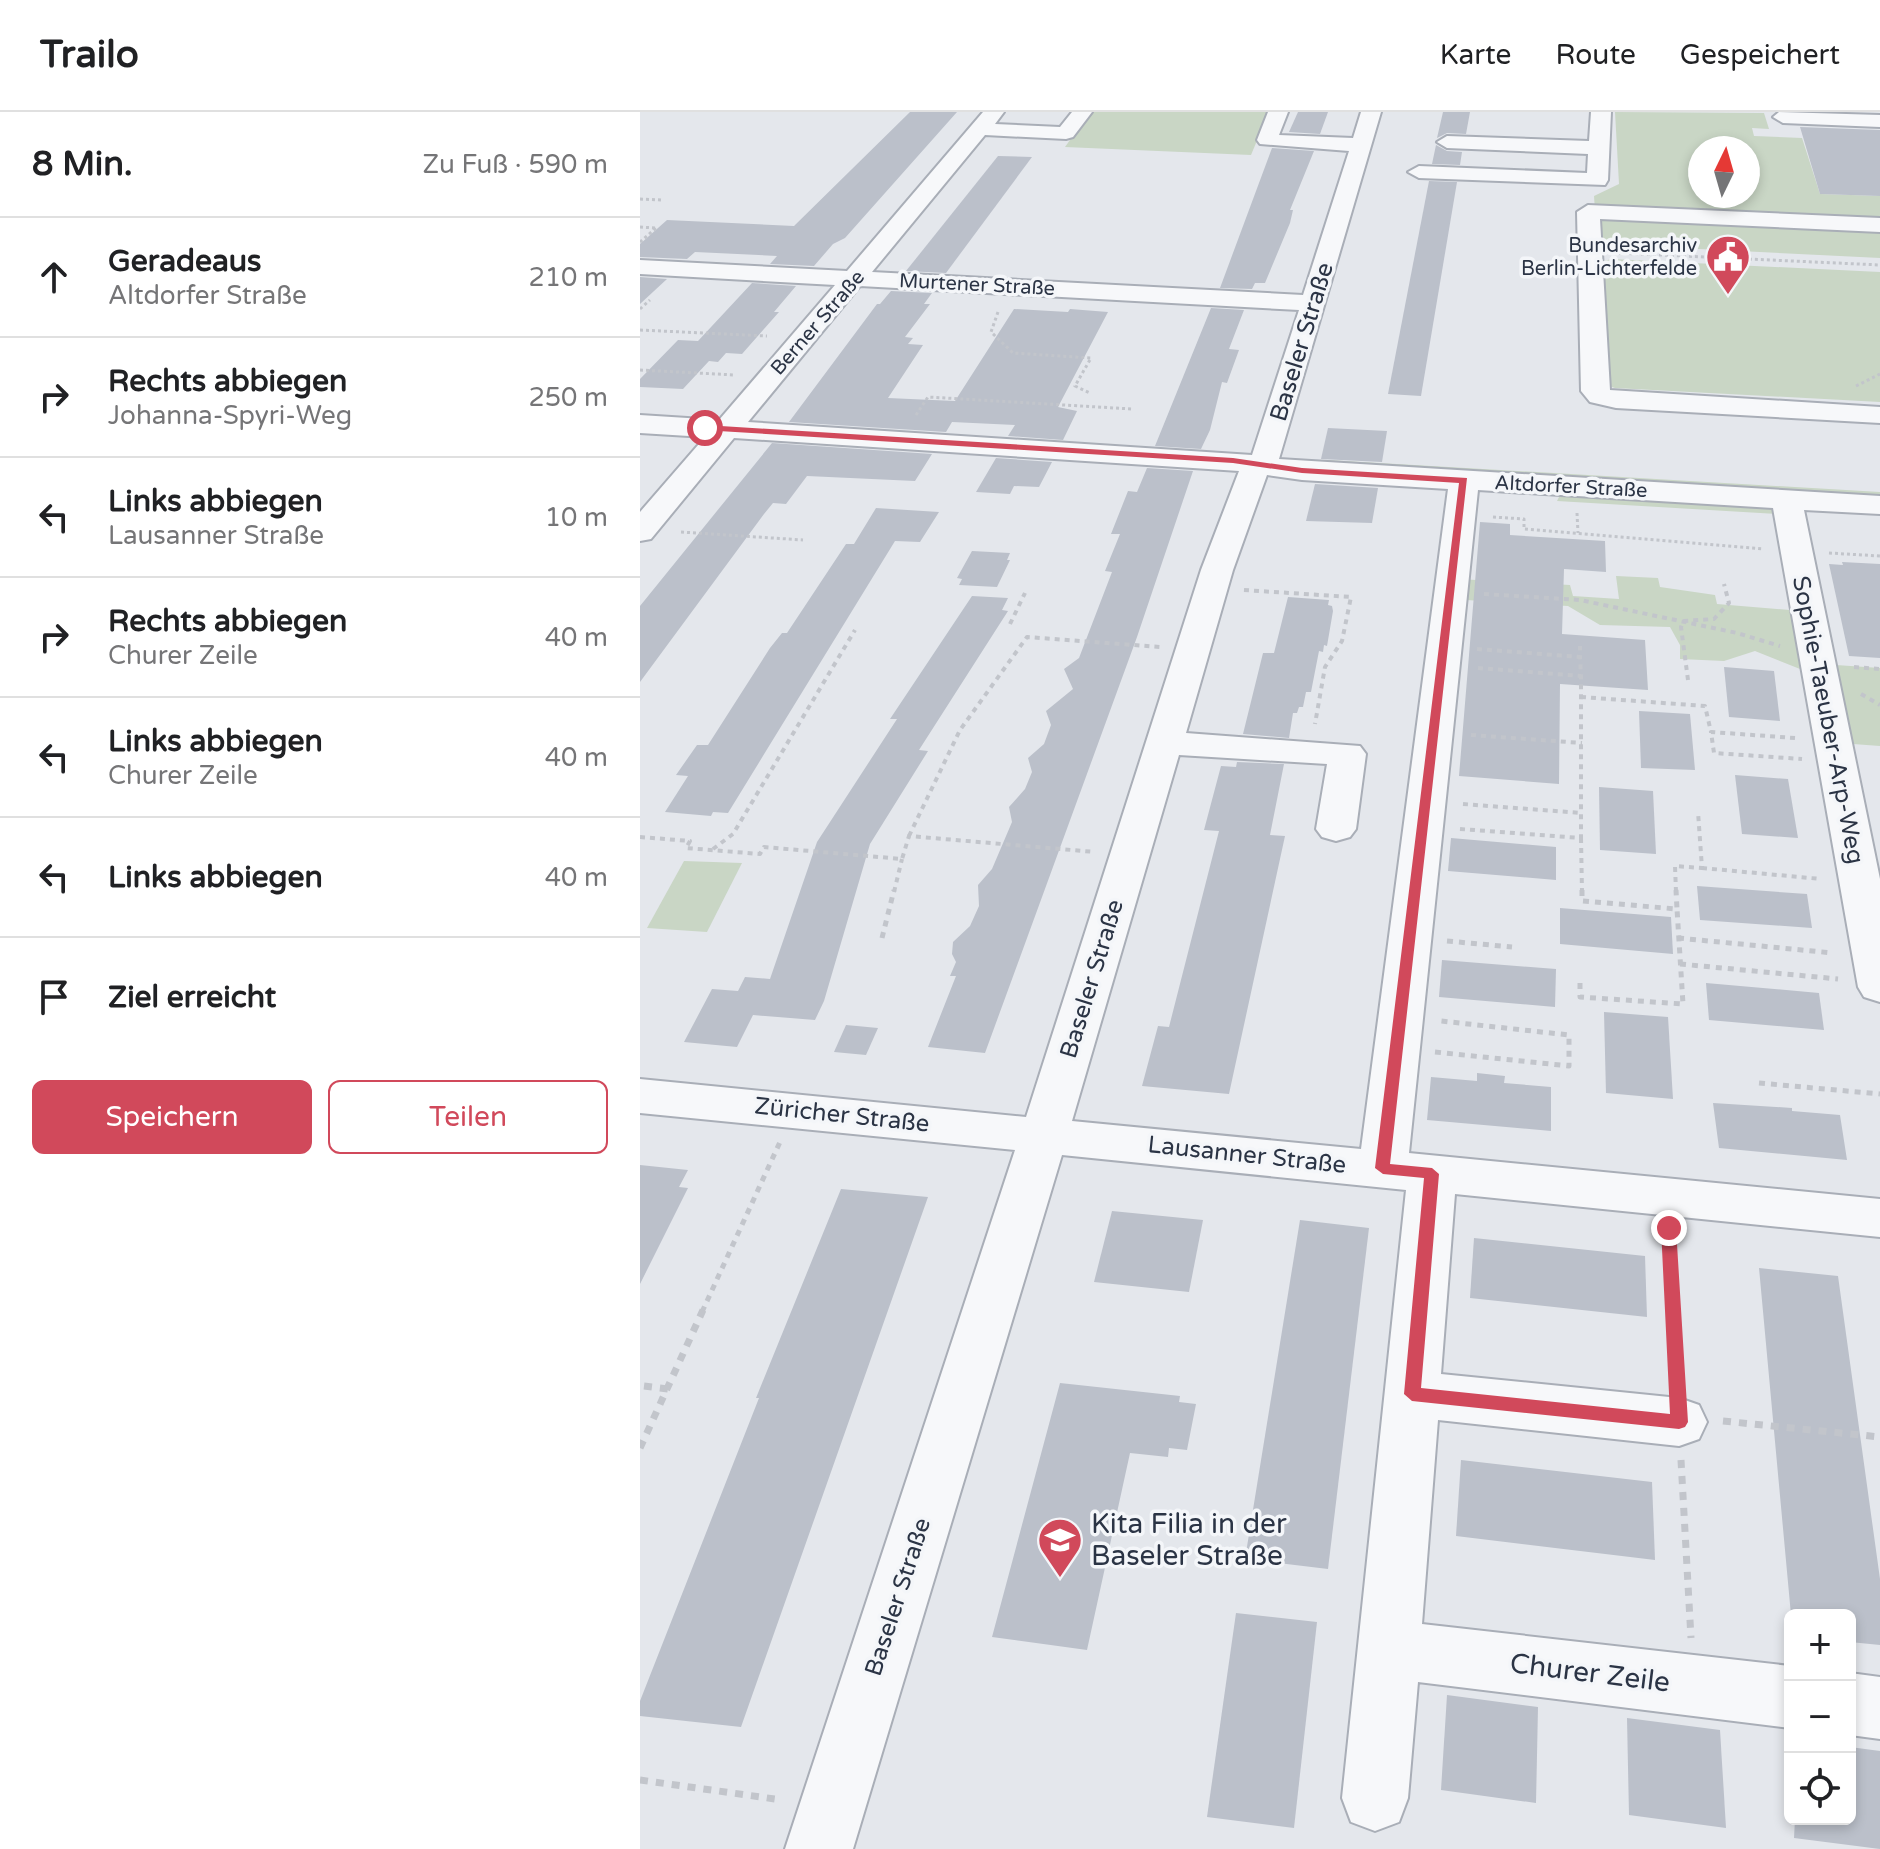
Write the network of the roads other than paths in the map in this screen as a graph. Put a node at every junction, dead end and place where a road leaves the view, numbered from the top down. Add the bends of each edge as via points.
1 (1082, 112) edge
2 (1278, 112) edge
3 (1371, 112) edge
4 (1601, 112) edge
5 (1783, 117) dead end
6 (987, 120) edge
7 (1880, 121) edge
8 (1447, 142) dead end
9 (1361, 145) junction
10 (1599, 148) junction
11 (1419, 172) dead end
12 (1880, 225) edge
13 (640, 267) edge
14 (856, 278) junction
15 (1314, 303) junction
16 (1880, 415) edge
17 (640, 424) edge
18 (726, 429) junction
19 (1260, 464) junction
20 (1462, 497) junction
21 (1787, 500) junction
22 (1880, 505) edge
23 (641, 529) edge
24 (1165, 743) junction
25 (1336, 829) dead end
26 (1878, 975) edge
27 (640, 1096) edge
28 (1044, 1135) junction
29 (1407, 1171) junction
30 (1880, 1218) edge
31 (1412, 1394) junction
32 (1679, 1419) road end
33 (1389, 1649) junction
34 (1784, 1696) edge
35 (1856, 1705) edge
36 (1880, 1708) edge
37 (1375, 1798) dead end
38 (819, 1849) edge

1 - 6 street via 1066,133
2 - 9 street via 1267,140
3 - 9 street, Baseler Straße
4 - 10 street
5 - 7 street
6 - 14 street, Berner Straße
8 - 10 street
9 - 15 street, Baseler Straße
10 - 11 street via 1597,180
12 - 16 street via 1588,212 1595,391 1600,396
13 - 14 street, Murtener Straße
14 - 15 street, Murtener Straße
14 - 18 street, Berner Straße
15 - 19 street, Baseler Straße via 1268,453
17 - 18 street, Altdorfer Straße
18 - 19 street, Altdorfer Straße
18 - 23 street, Berner Straße
19 - 20 street, Altdorfer Straße
19 - 24 street, Baseler Straße via 1250,477 1217,570
20 - 21 street, Altdorfer Straße
20 - 29 street via 1399,1033
21 - 22 street, Altdorfer Straße
21 - 26 street, Sophie-Taeuber-Arp-Weg
24 - 25 street via 1347,754
24 - 28 street, Baseler Straße
27 - 28 street, Züricher Straße
28 - 29 street, Lausanner Straße
28 - 38 street, Baseler Straße
29 - 30 street, Lausanner Straße
29 - 31 street
31 - 32 street
31 - 33 street
33 - 34 street, Churer Zeile
33 - 37 street
35 - 36 street

